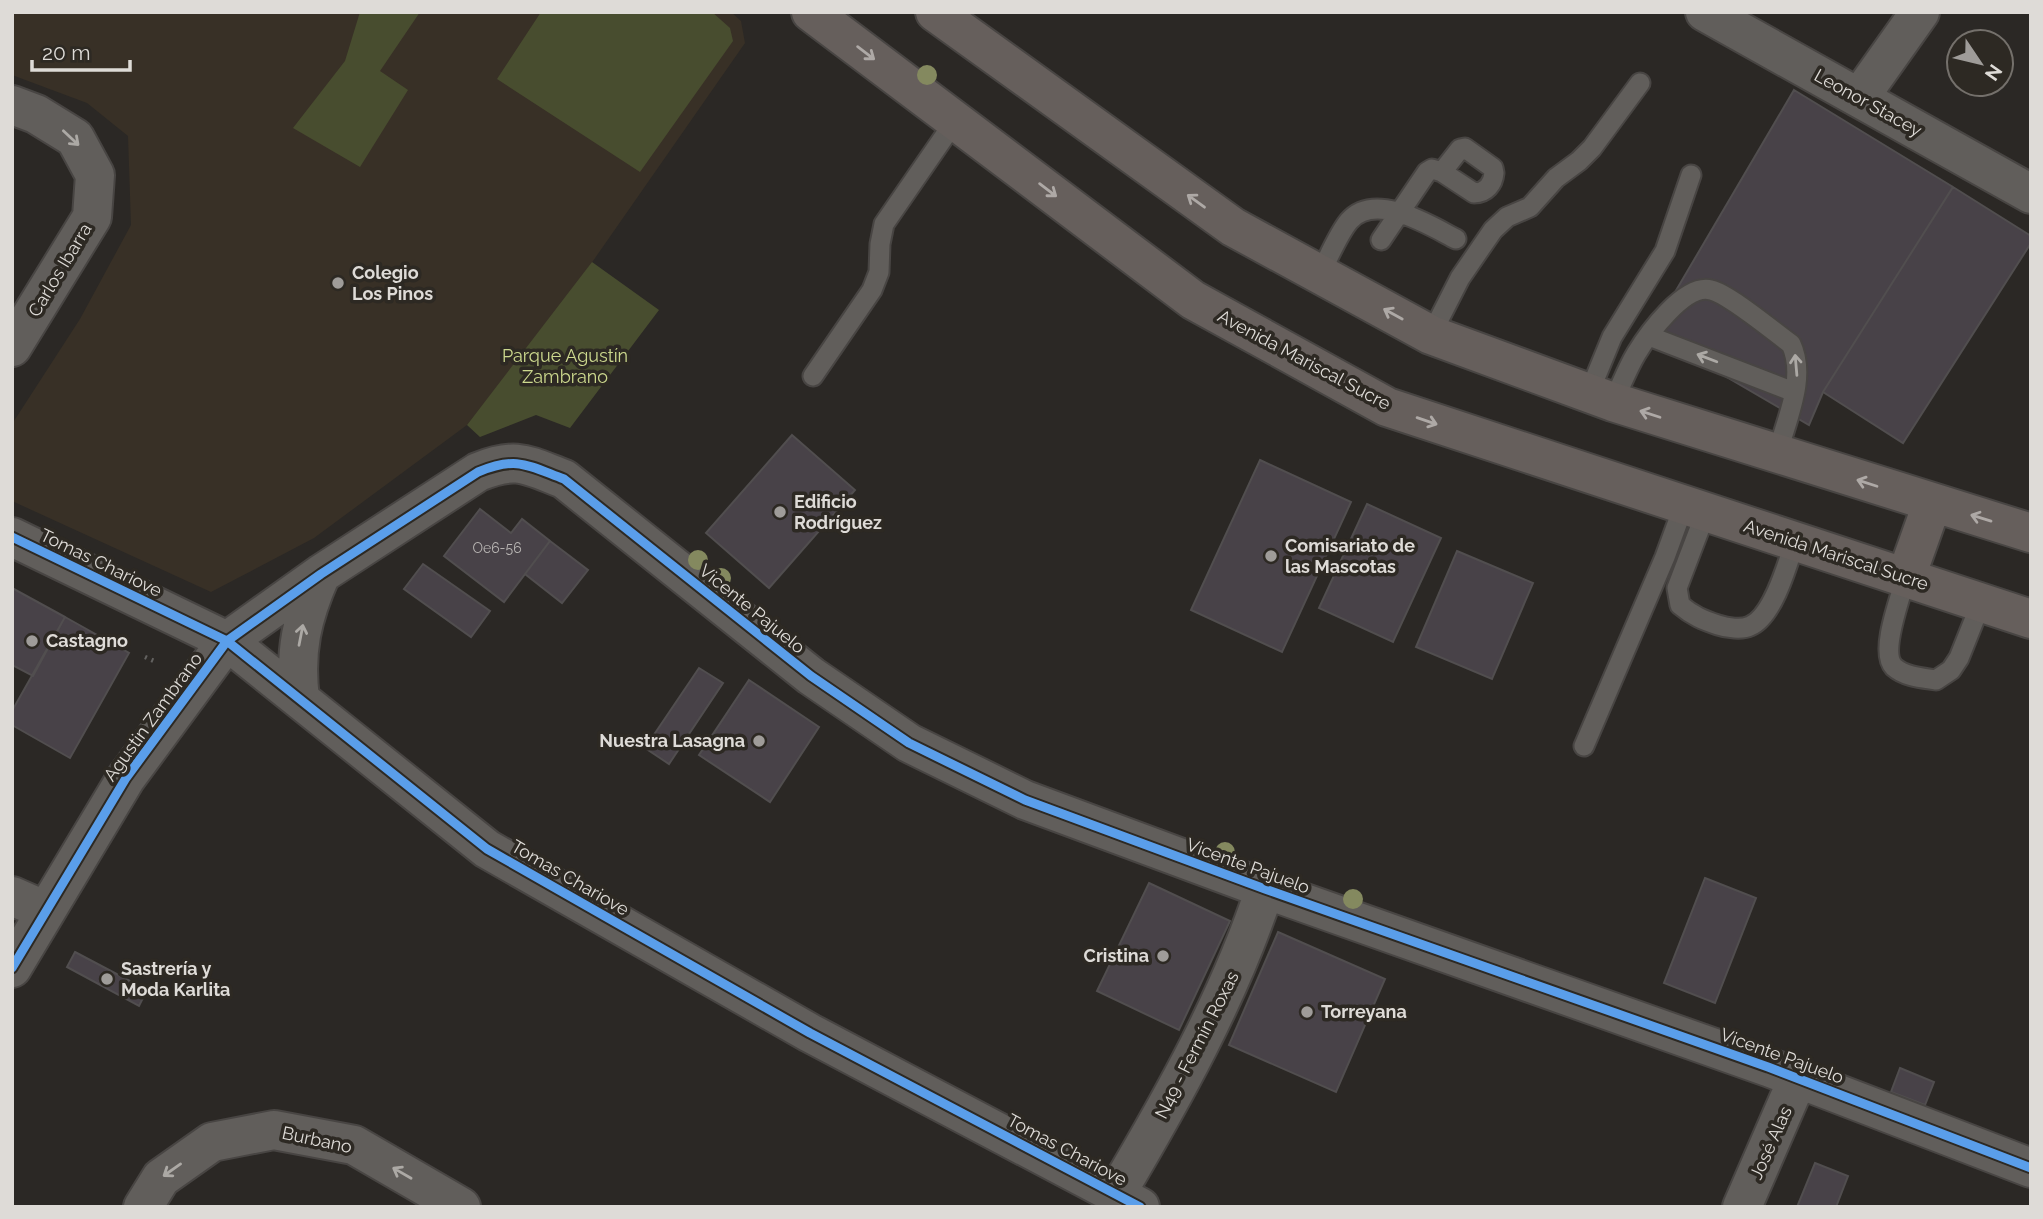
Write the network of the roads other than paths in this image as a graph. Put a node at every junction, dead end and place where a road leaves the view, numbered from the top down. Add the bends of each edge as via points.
1 (811, 12) edge
2 (935, 12) edge
3 (1706, 12) edge
4 (1920, 12) edge
5 (1640, 83) dead end
6 (1859, 98) junction
7 (12, 105) edge
8 (955, 121) junction
9 (1442, 172) dead end
10 (1692, 175) dead end
11 (2031, 193) edge
12 (1400, 213) junction
13 (1455, 239) dead end
14 (1381, 240) dead end
15 (1320, 274) junction
16 (1431, 335) junction
17 (1649, 336) junction
18 (12, 347) edge
19 (813, 376) dead end
20 (1794, 392) junction
21 (1601, 398) junction
22 (1777, 455) junction
23 (523, 463) joint
24 (1932, 504) junction
25 (1695, 509) junction
26 (2031, 533) edge
27 (12, 537) edge
28 (1795, 541) junction
29 (321, 574) junction
30 (1906, 577) junction
31 (1981, 603) junction
32 (2031, 620) edge
33 (227, 641) junction
34 (300, 699) junction
35 (1584, 746) dead end
36 (1265, 889) junction
37 (29, 904) edge
38 (12, 968) edge
39 (1798, 1078) junction
40 (2031, 1168) edge
41 (1128, 1200) edge
42 (143, 1207) edge
43 (461, 1207) edge
44 (1742, 1207) edge

1 -> 8 main road, Avenida Mariscal Sucre
15 -> 2 main road via 1233,228
3 - 6 street, Leonor Stacey
4 - 6 street
5 - 16 lane via 1579,161 1530,207 1507,217 1493,230 1454,288
6 - 11 street, Leonor Stacey
7 -> 18 street, Carlos Ibarra via 75,138 95,175 92,217
8 - 19 lane via 884,224 879,272 872,290
8 -> 25 main road, Avenida Mariscal Sucre via 1193,300 1387,407
9 - 12 lane via 1427,172
10 - 21 lane via 1665,251 1612,337
12 - 13 lane
12 - 14 lane
12 - 15 lane via 1359,211 1347,222
16 -> 15 main road
16 - 21 main road
20 -> 17 lane
20 -> 17 lane via 1798,372 1791,344 1721,294 1708,289 1693,291 1665,314
17 - 21 lane
20 - 22 lane
22 -> 21 main road
24 -> 22 main road
23 - 29 street, Agustin Zambrano via 500,463 478,472
23 - 36 street, Vicente Pajuelo via 565,479 811,676 909,743 1026,800
26 -> 24 main road
24 - 30 main road
25 - 28 main road, Avenida Mariscal Sucre
25 - 28 lane via 1677,588 1681,606 1695,617 1727,628 1750,627 1760,618 1774,596
25 - 35 lane via 1665,557
27 - 33 street, Tomas Chariove
28 - 30 main road, Avenida Mariscal Sucre
29 - 33 street, Agustin Zambrano
34 -> 29 street via 296,670 299,635
30 - 31 main road, Avenida Mariscal Sucre
30 - 31 lane via 1889,637 1889,657 1894,667 1911,676 1936,680 1951,670
31 - 32 main road, Avenida Mariscal Sucre
33 - 34 street, Tomas Chariove
33 - 37 street, Agustin Zambrano
34 - 41 street, Tomas Chariove via 487,849 810,1033
36 - 39 street, Vicente Pajuelo
36 - 41 street, N49 - Fermín Roxas via 1234,974
37 - 38 street, Agustin Zambrano
39 - 40 street, Vicente Pajuelo
39 - 44 street, José Alas
43 -> 42 street, Burbano via 354,1145 274,1130 212,1142 161,1178

